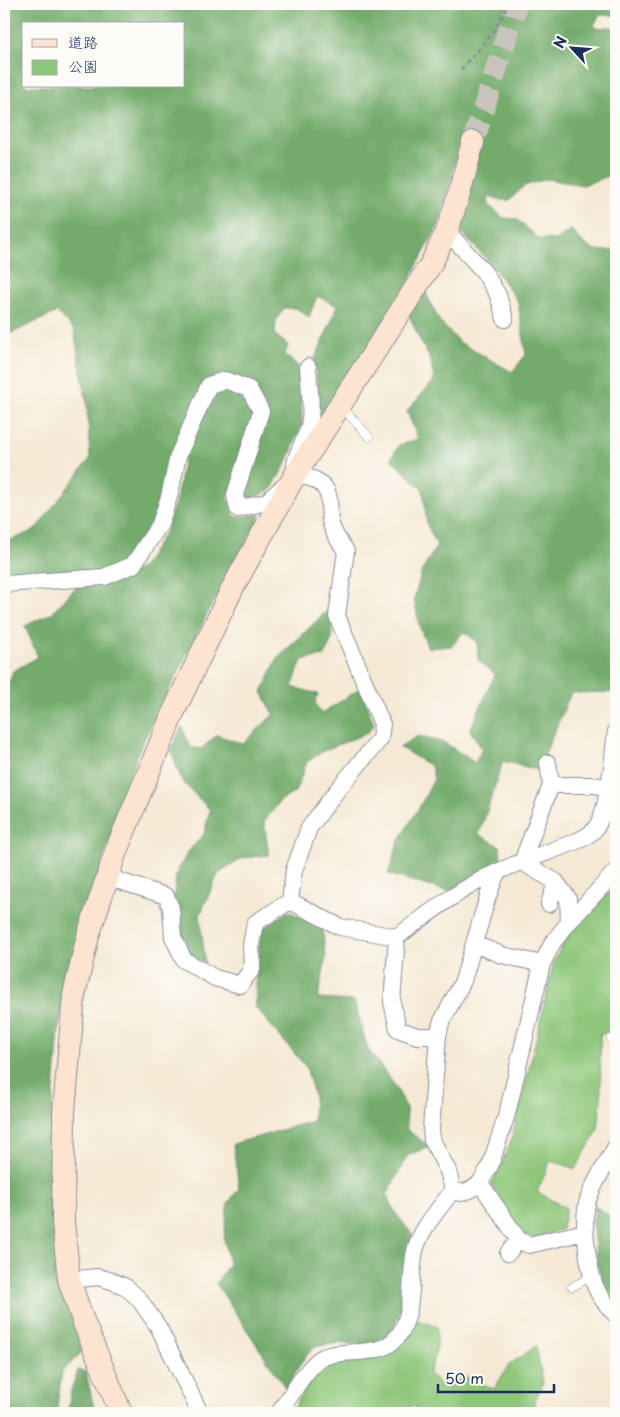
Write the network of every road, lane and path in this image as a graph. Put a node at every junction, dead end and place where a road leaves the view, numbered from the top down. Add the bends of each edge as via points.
1 (508, 4) edge
2 (462, 69) dead end
3 (473, 142) tunnel mouth
4 (447, 231) junction
5 (505, 319) dead end
6 (308, 367) dead end
7 (341, 405) junction
8 (369, 437) dead end
9 (295, 475) junction
10 (4, 584) edge
11 (616, 731) edge
12 (548, 763) dead end
13 (551, 785) junction
14 (608, 788) junction
15 (522, 862) junction
16 (616, 871) edge
17 (496, 872) junction
18 (107, 877) junction
19 (556, 882) junction
20 (290, 901) junction
21 (549, 904) dead end
22 (568, 922) junction
23 (397, 937) junction
24 (474, 944) junction
25 (542, 964) junction
26 (438, 1036) junction
27 (616, 1146) edge
28 (480, 1183) junction
29 (453, 1190) junction
30 (585, 1232) junction
31 (592, 1276) junction
32 (69, 1280) junction
33 (572, 1287) dead end
34 (616, 1315) edge
35 (121, 1413) edge
36 (200, 1413) edge
37 (279, 1413) edge

1 - 2 path via 497,26
3 - 4 street
4 - 5 street via 484,272 498,295
4 - 7 street via 431,264
6 - 9 street via 309,426 296,457
7 - 8 lane
7 - 9 street
9 - 10 street via 266,502 238,509 235,495 261,411 249,389 225,380 209,385 178,456 160,524 133,565 104,576
9 - 18 street via 233,587 173,713
9 - 20 street via 308,476 321,483 329,497 334,534 346,551 337,616 382,724 380,739 310,828 294,870
11 - 14 street
12 - 13 street
13 - 14 street
13 - 15 street
14 - 15 street via 595,829 572,843
15 - 17 street
15 - 19 street
16 - 22 street
17 - 23 street via 463,890
17 - 24 street
18 - 20 street via 166,896 171,908 173,937 184,960 215,978 240,986 252,969 251,945 256,923
18 - 32 street via 74,995 64,1112 62,1222
19 - 21 street
19 - 22 street via 568,898
20 - 23 street via 340,927
22 - 25 street
23 - 26 street via 392,1002 398,1029 417,1036
24 - 25 street via 502,955
24 - 26 street via 463,981 441,1023
25 - 28 street via 507,1114 490,1166
26 - 29 street via 432,1140 448,1171
27 - 30 street via 587,1201
28 - 29 street via 461,1193
28 - 30 street via 513,1246
29 - 37 street via 419,1237 407,1319 398,1336 374,1351 321,1357 307,1371
30 - 31 street
31 - 33 lane
31 - 34 street via 598,1293
32 - 35 street
32 - 36 street via 98,1277 126,1287 139,1299 159,1328

